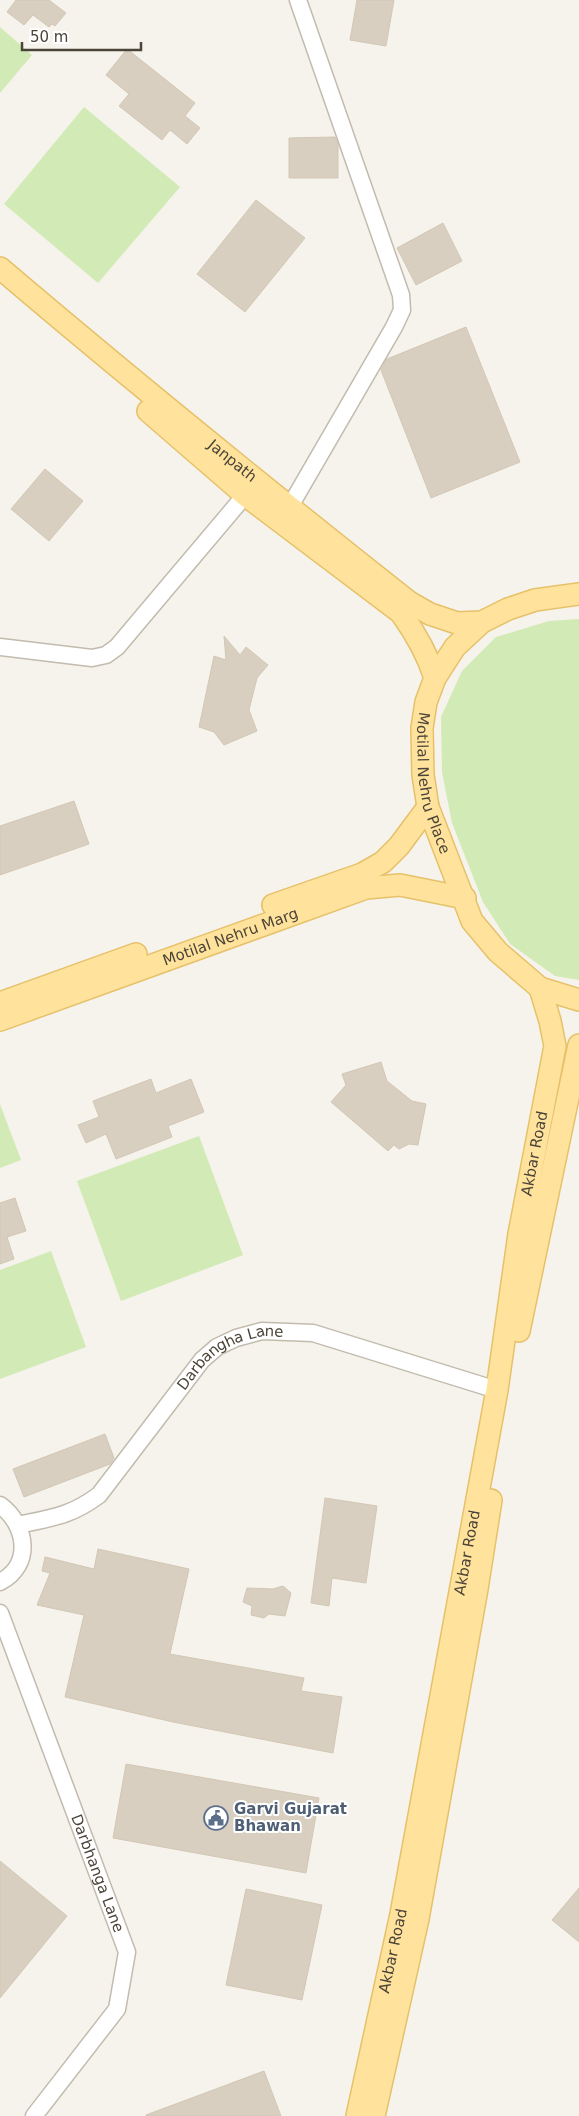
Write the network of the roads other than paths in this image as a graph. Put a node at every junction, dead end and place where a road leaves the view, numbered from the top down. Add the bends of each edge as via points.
1 (298, 0) edge
2 (0, 268) edge
3 (0, 282) edge
4 (251, 488) junction
5 (289, 508) junction
6 (579, 594) edge
7 (482, 622) junction
8 (0, 647) edge
9 (435, 678) junction
10 (428, 807) junction
11 (465, 898) junction
12 (540, 988) junction
13 (579, 1000) edge
14 (0, 1003) edge
15 (0, 1020) edge
16 (579, 1046) edge
17 (497, 1390) junction
18 (0, 1505) edge
19 (18, 1525) junction
20 (0, 1582) edge
21 (0, 1613) edge
22 (34, 2116) edge
23 (357, 2116) edge
24 (374, 2116) edge

1 - 5 street via 401,295 402,310
2 - 4 main road, Janpath
3 - 4 main road, Janpath
4 - 5 main road, Janpath
4 - 8 street via 106,655 92,658
4 - 9 main road, Janpath via 401,613 428,656
5 - 7 main road, Janpath via 409,602 430,614 457,623
6 - 7 main road, Motilal Nehru Place via 535,600
7 - 9 main road, Motilal Nehru Place via 455,647
9 - 10 main road, Motilal Nehru Place via 426,702 422,728
10 - 11 main road, Motilal Nehru Place
10 - 14 main road, Motilal Nehru Marg via 399,846 383,862 362,874
11 - 12 main road, Motilal Nehru Place via 472,922 498,952
11 - 15 main road, Motilal Nehru Marg via 400,885 366,888
12 - 13 main road, Motilal Nehru Place
12 - 17 main road, Akbar Road via 554,1046 519,1234
16 - 24 main road, Akbar Road via 522,1314 418,1919
17 - 19 street, Darbangha Lane via 313,1333 262,1331 236,1338 217,1347 202,1360 99,1495 66,1514
17 - 23 main road, Akbar Road via 401,1914
18 - 19 street
19 - 20 street via 22,1532 23,1550 17,1566
21 - 22 street, Darbhanga Lane via 127,1952 117,2009

